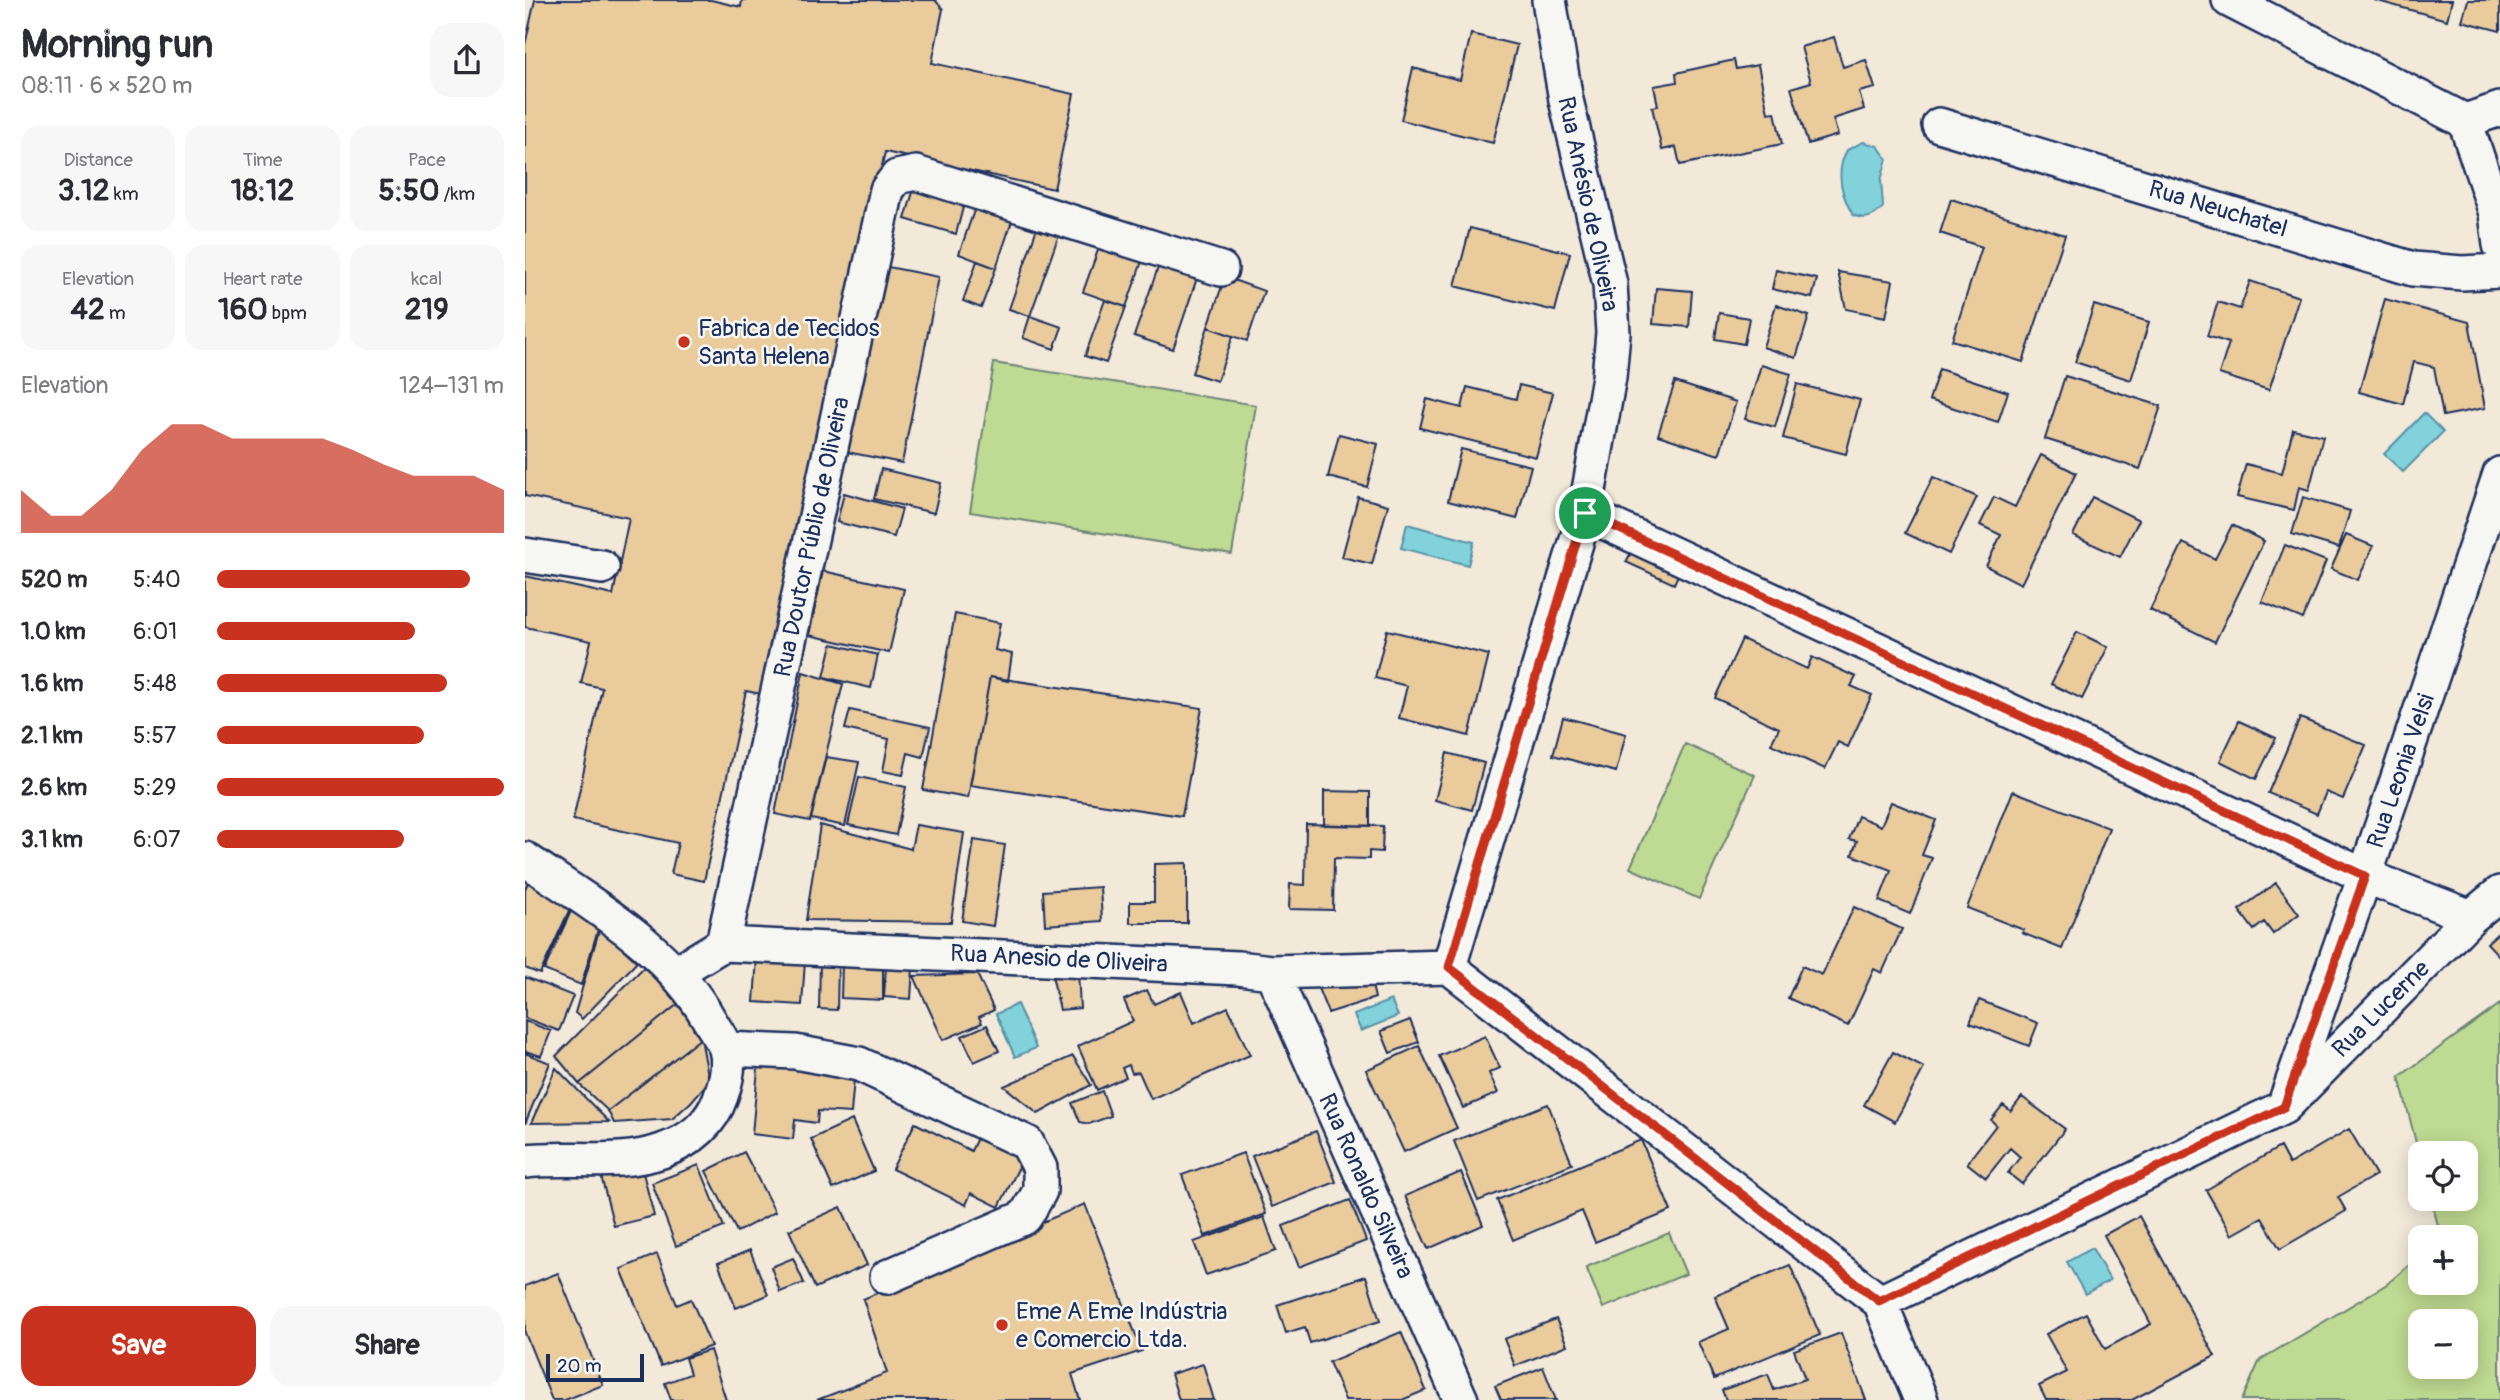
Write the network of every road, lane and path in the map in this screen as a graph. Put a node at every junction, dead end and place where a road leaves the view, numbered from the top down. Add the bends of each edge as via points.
1 (2229, 0) edge
2 (1549, 4) edge
3 (2500, 109) edge
4 (2465, 121) junction
5 (1939, 125) dead end
6 (2498, 229) edge
7 (1221, 269) dead end
8 (2500, 271) edge
9 (2500, 474) edge
10 (1585, 513) junction
11 (525, 555) edge
12 (602, 567) dead end
13 (525, 859) edge
14 (2365, 876) junction
15 (2500, 893) edge
16 (2471, 918) junction
17 (722, 945) junction
18 (1449, 967) junction
19 (678, 972) junction
20 (1272, 972) junction
21 (726, 1049) junction
22 (2284, 1107) junction
23 (525, 1161) edge
24 (887, 1278) dead end
25 (1879, 1301) junction
26 (1461, 1400) edge
27 (1921, 1400) edge

1 - 4 street
2 - 10 street, Rua Anésio de Oliveira via 1611,296 1609,377
3 - 4 street
4 - 6 street
5 - 8 street, Rua Neuchatel via 2413,269
7 - 17 street, Rua Doutor Públio de Oliveira via 916,173 897,177 887,190
9 - 14 street, Rua Leonia Velsi
10 - 14 street
10 - 18 street, Rua Anésio de Oliveira
11 - 12 street
13 - 19 street via 645,942
14 - 16 street
14 - 22 street, Rua Leonia Velsi
15 - 16 street, Rua Lucerne
16 - 22 street, Rua Lucerne
17 - 19 street
17 - 20 street, Rua Anesio de Oliveira
18 - 20 street, Rua Anesio de Oliveira
18 - 25 street
19 - 21 street
20 - 26 street, Rua Ronaldo Silveira
21 - 23 street via 726,1080 716,1111 694,1137 660,1152 620,1159
21 - 24 street via 795,1052 859,1063 1027,1143 1040,1168 1040,1191 1025,1217
22 - 25 street, Rua Lucerne
25 - 27 street

